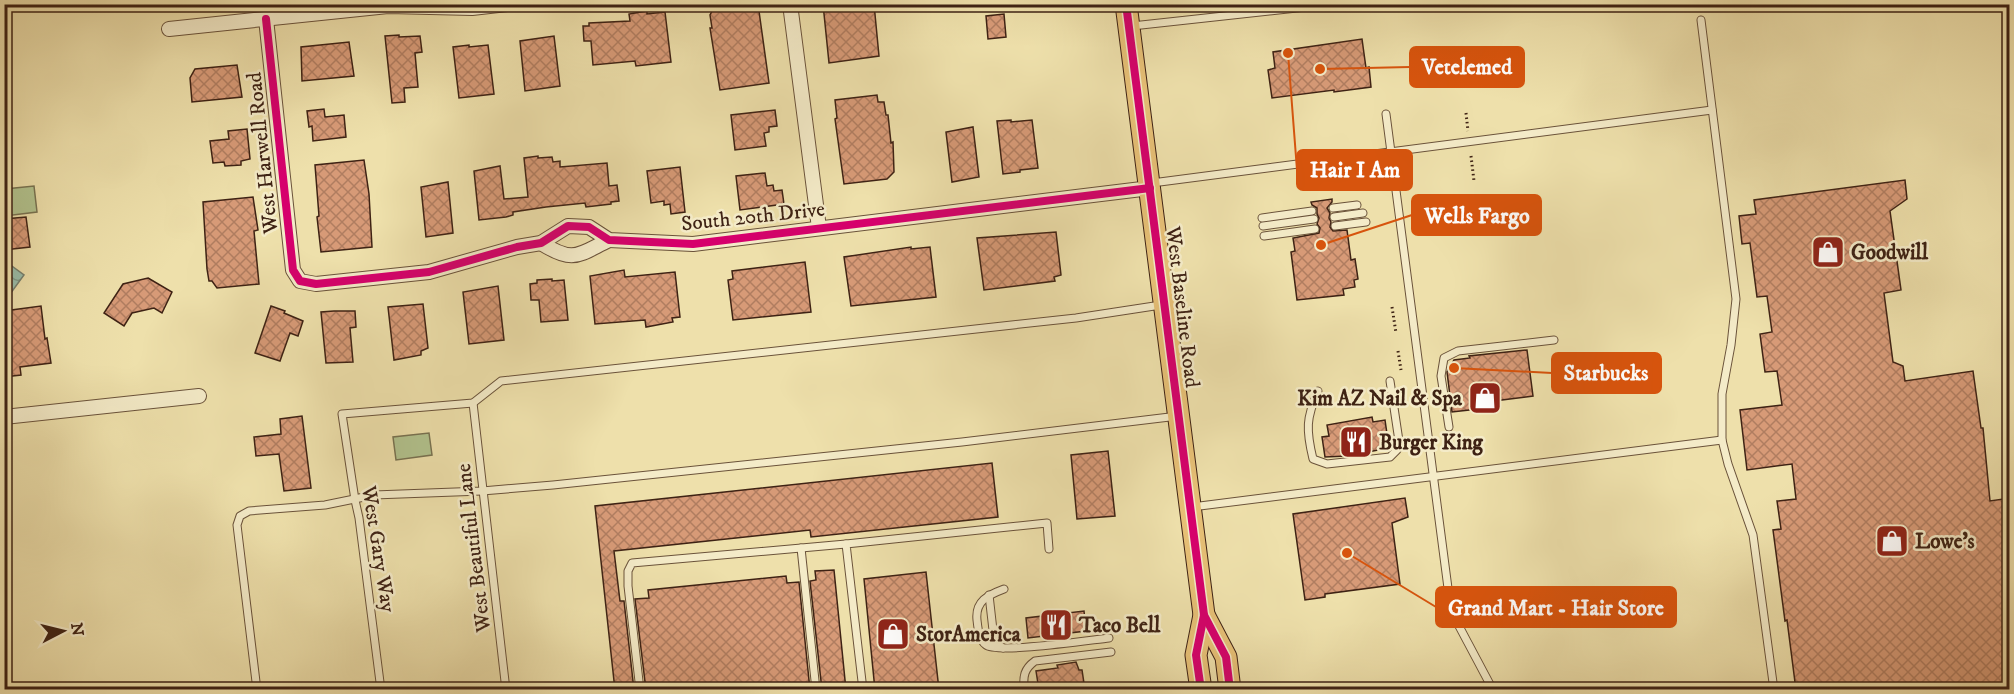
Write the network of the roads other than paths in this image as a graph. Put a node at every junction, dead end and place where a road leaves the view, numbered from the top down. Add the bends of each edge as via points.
1 (507, 4) edge
2 (790, 4) edge
3 (1126, 4) edge
4 (1334, 4) edge
5 (266, 19) junction
6 (1701, 20) dead end
7 (1129, 26) junction
8 (169, 29) dead end
9 (1712, 111) junction
10 (1386, 114) dead end
11 (1391, 152) junction
12 (1149, 185) junction
13 (1357, 205) dead end
14 (1333, 208) dead end
15 (1363, 213) dead end
16 (1313, 215) dead end
17 (1334, 217) dead end
18 (1263, 222) dead end
19 (1366, 222) dead end
20 (1335, 226) dead end
21 (819, 228) junction
22 (1315, 229) dead end
23 (1264, 236) dead end
24 (609, 240) junction
25 (542, 243) junction
26 (300, 281) joint
27 (1164, 305) junction
28 (1554, 340) dead end
29 (1390, 381) dead end
30 (1318, 391) dead end
31 (199, 396) dead end
32 (473, 403) junction
33 (1178, 416) junction
34 (4, 417) edge
35 (1449, 427) dead end
36 (1722, 440) junction
37 (1432, 476) junction
38 (482, 491) junction
39 (354, 500) junction
40 (1190, 507) junction
41 (846, 544) junction
42 (801, 548) junction
43 (1049, 549) dead end
44 (1004, 589) dead end
45 (989, 595) junction
46 (1204, 615) junction
47 (1109, 638) dead end
48 (1004, 649) junction
49 (1111, 652) dead end
50 (257, 690) edge
51 (381, 690) edge
52 (506, 690) edge
53 (640, 690) edge
54 (816, 690) edge
55 (863, 690) edge
56 (1024, 690) edge
57 (1201, 690) edge
58 (1230, 690) edge
59 (1493, 690) edge
60 (1774, 690) edge

1 - 5 street via 472,8 388,6
2 - 21 street
3 - 7 main road, West Baseline Road
4 - 7 lane
5 - 8 street
5 - 26 street, West Harwell Road via 293,270
6 - 9 lane
7 - 12 main road, West Baseline Road
9 - 11 lane
9 - 36 lane via 1736,299 1722,394
10 - 11 lane
11 - 12 lane
11 - 37 lane
12 - 21 street, South 20th Drive
12 - 27 main road, West Baseline Road
13 - 14 lane
15 - 17 lane
16 - 18 lane
19 - 20 lane
21 - 24 street, South 20th Drive via 693,244
22 - 23 lane
24 - 25 street via 583,254 568,256
24 - 25 street, South 20th Drive via 578,225 561,229
25 - 26 street, South 20th Drive via 429,272 316,284
27 - 32 lane via 501,381
27 - 33 main road, West Baseline Road
28 - 35 lane via 1458,351 1444,358 1441,376
29 - 30 lane via 1399,441 1390,456 1327,464 1313,459 1307,425
31 - 34 street
32 - 38 lane, West Beautiful Lane
32 - 39 lane, West Gary Way via 342,414
33 - 38 lane
33 - 40 main road, West Baseline Road
36 - 37 lane
36 - 60 lane via 1753,535
37 - 40 lane
37 - 59 lane via 1451,611
38 - 39 lane via 374,495
38 - 52 lane, West Beautiful Lane
39 - 50 lane via 249,511 240,516 237,525
39 - 51 lane, West Gary Way
40 - 46 main road, West Baseline Road
41 - 42 lane
41 - 43 lane via 1047,523
41 - 55 lane
42 - 53 lane via 632,563 628,586
42 - 54 lane
44 - 45 lane
45 - 48 lane via 994,639
45 - 48 lane via 977,610 978,632 985,645
46 - 57 main road, West Baseline Road via 1196,655
46 - 58 main road, West Baseline Road via 1226,657
47 - 48 lane
49 - 56 lane via 1035,661 1023,677

